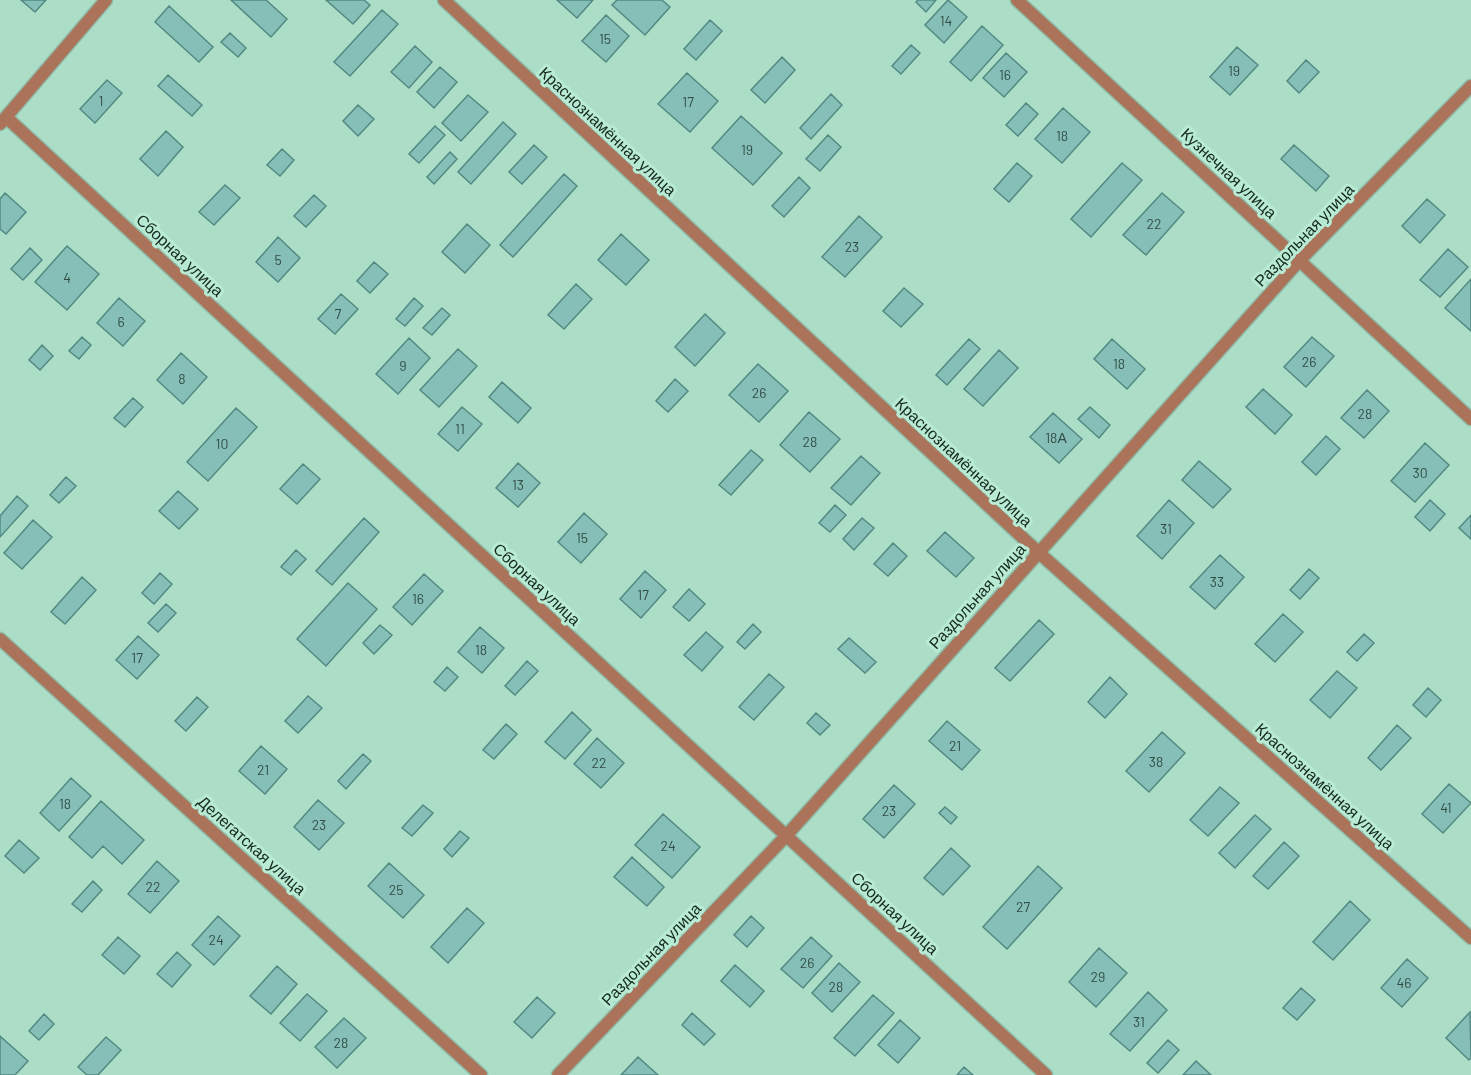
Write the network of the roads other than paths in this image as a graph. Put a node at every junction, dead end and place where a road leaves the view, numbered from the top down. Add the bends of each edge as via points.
1 (106, 0) edge
2 (444, 0) edge
3 (1017, 0) edge
4 (1471, 86) edge
5 (3, 121) edge
6 (1299, 261) junction
7 (1471, 419) edge
8 (1038, 552) junction
9 (0, 639) edge
10 (786, 836) junction
11 (1471, 938) edge
12 (481, 1075) edge
13 (558, 1075) edge
14 (1047, 1075) edge

1 - 5 street
2 - 8 street, Краснознамённая улица
3 - 6 street, Кузнечная улица
4 - 6 street, Раздольная улица
5 - 10 street, Сборная улица
6 - 7 street, Кузнечная улица
6 - 8 street, Раздольная улица
8 - 10 street, Раздольная улица
8 - 11 street, Краснознамённая улица
9 - 12 street, Делегатская улица
10 - 13 street, Раздольная улица
10 - 14 street, Сборная улица

